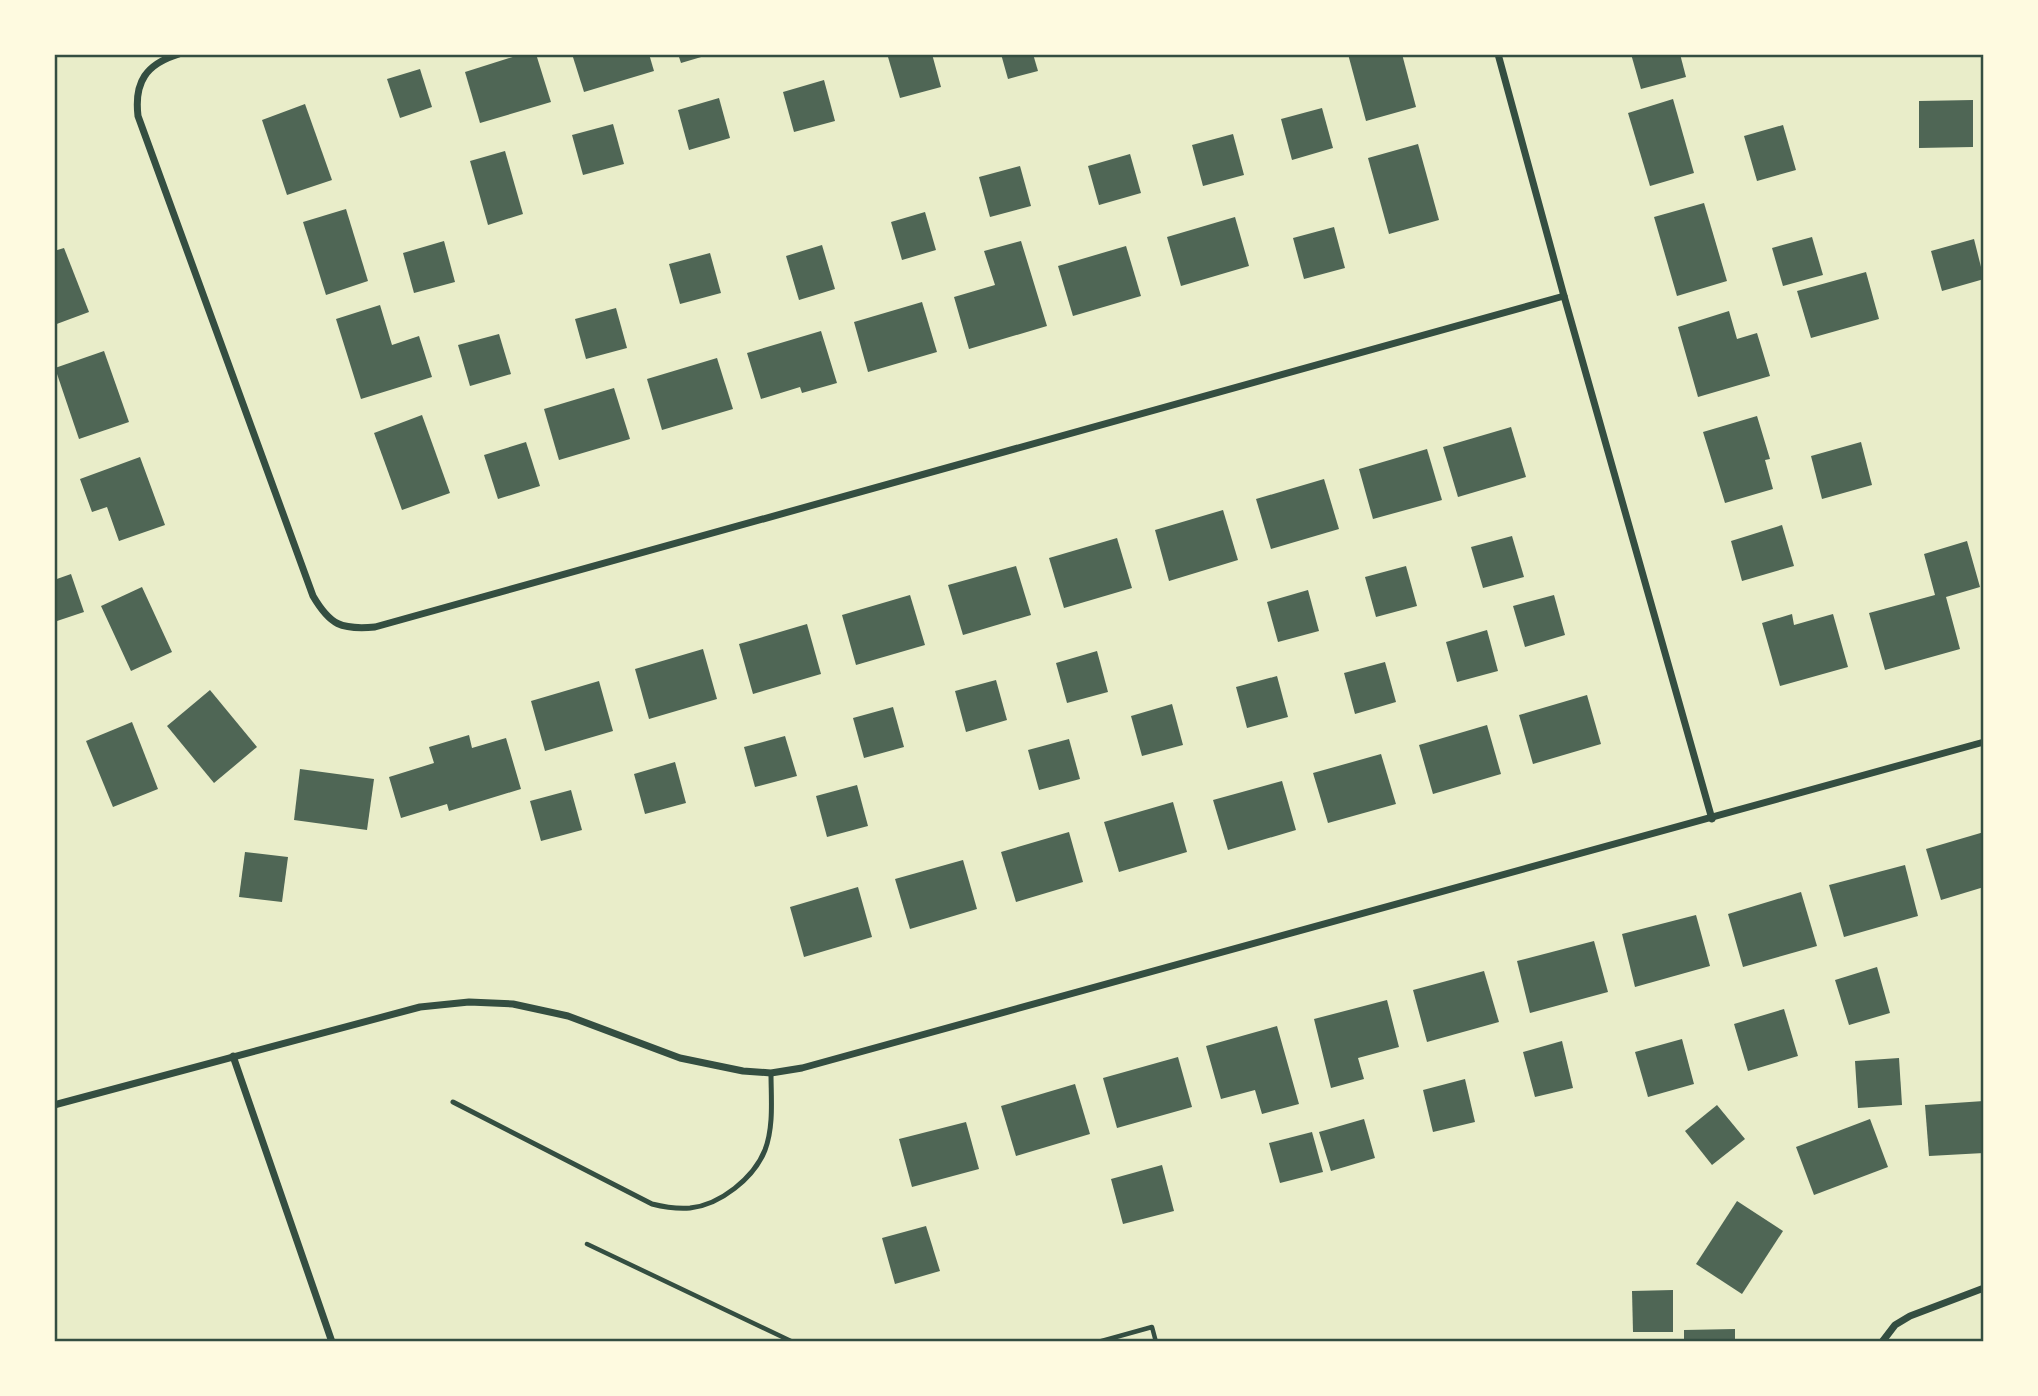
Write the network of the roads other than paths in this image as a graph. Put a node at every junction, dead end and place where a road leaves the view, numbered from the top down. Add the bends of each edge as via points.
1 (179, 54) edge
2 (1498, 54) edge
3 (1564, 296) junction
4 (1984, 742) edge
5 (1712, 819) junction
6 (233, 1056) junction
7 (771, 1073) junction
8 (453, 1102) dead end
9 (54, 1105) edge
10 (1984, 1288) edge
11 (332, 1342) edge
12 (1882, 1342) edge

1 - 3 street via 149,69 136,98 138,116 313,596 337,625 356,629 389,624
2 - 3 street
3 - 5 street
4 - 5 street
5 - 7 street via 826,1062
6 - 7 street via 420,1007 469,1002 513,1004 568,1016 680,1058
6 - 9 street
6 - 11 street
7 - 8 lane via 771,1119 760,1159 735,1188 692,1208 652,1205
10 - 12 street via 1910,1316 1895,1325

